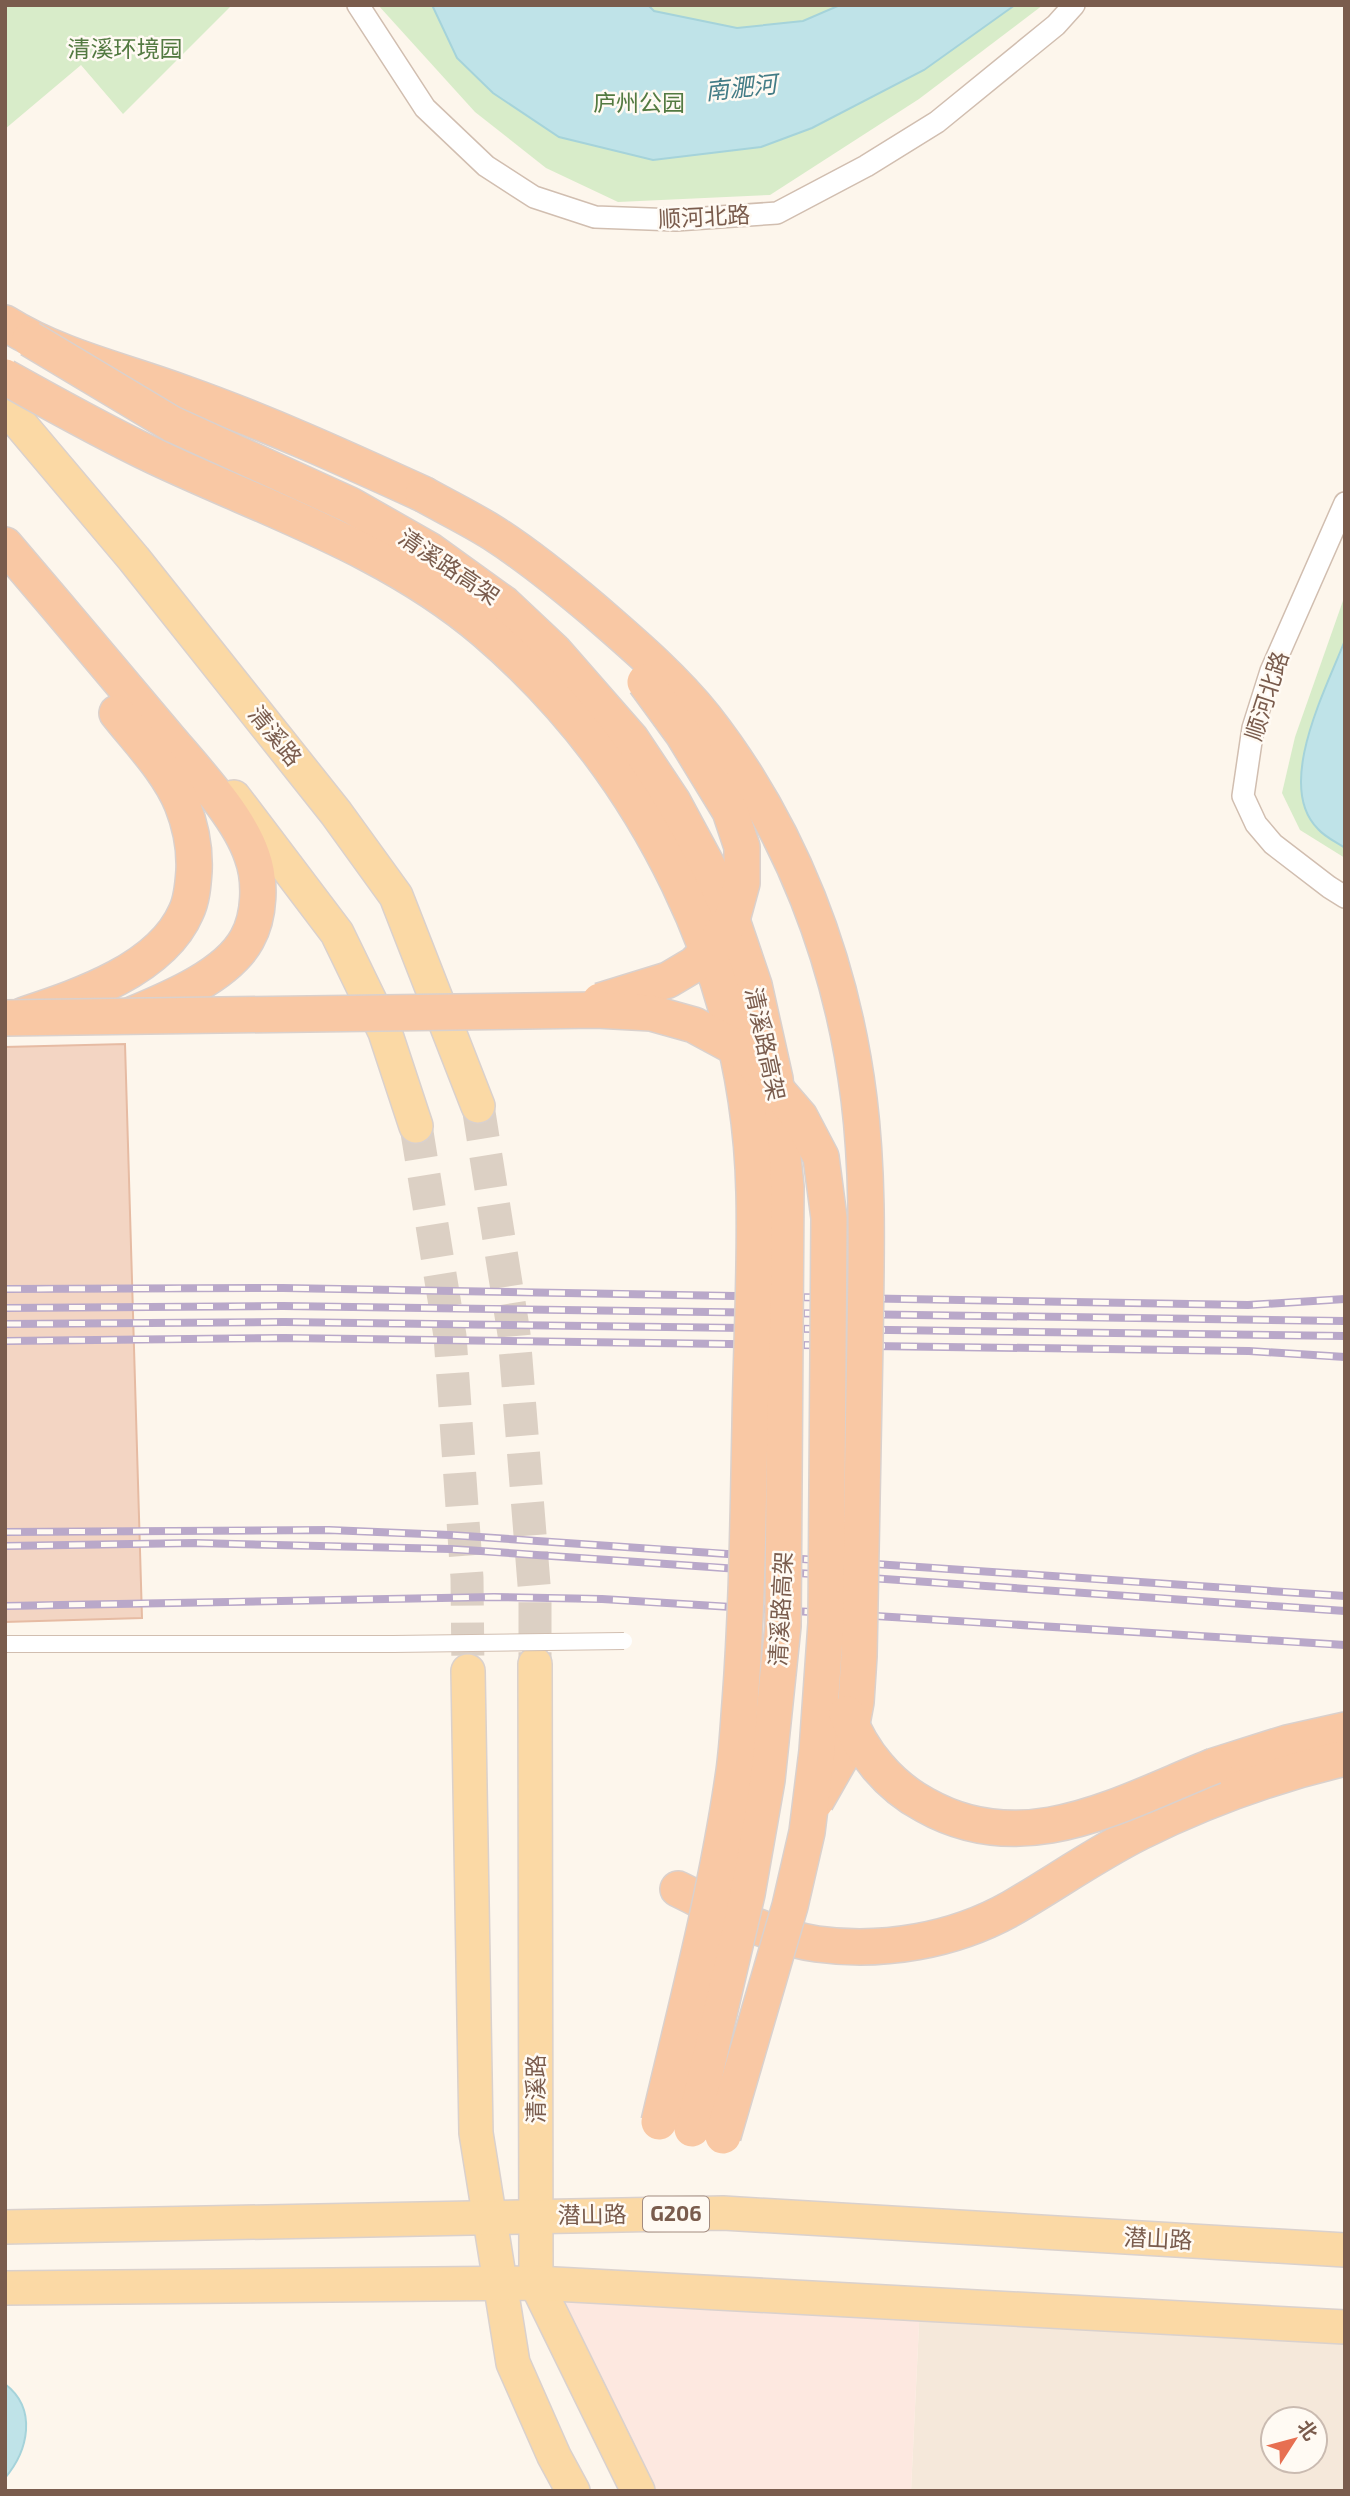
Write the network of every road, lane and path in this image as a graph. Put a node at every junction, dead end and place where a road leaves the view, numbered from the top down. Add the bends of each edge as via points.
1 (358, 5) edge
2 (1074, 5) edge
3 (18, 331) edge
4 (5, 377) edge
5 (5, 406) edge
6 (1345, 503) edge
7 (5, 524) edge
8 (5, 545) edge
9 (5, 552) edge
10 (561, 582) junction
11 (1345, 897) edge
12 (129, 1016) junction
13 (16, 1017) junction
14 (478, 1105) tunnel mouth
15 (416, 1126) tunnel mouth
16 (826, 1623) junction
17 (624, 1640) dead end
18 (5, 1644) edge
19 (535, 1664) tunnel mouth
20 (468, 1671) tunnel mouth
21 (1345, 1730) edge
22 (1345, 1758) edge
23 (692, 2129) junction
24 (536, 2217) junction
25 (490, 2218) junction
26 (5, 2227) edge
27 (1345, 2250) edge
28 (536, 2283) junction
29 (500, 2284) junction
30 (5, 2288) edge
31 (1345, 2327) edge
32 (573, 2491) edge
33 (638, 2491) edge

1 - 2 street, 顺河北路 via 425,108 486,166 534,197 595,217 676,220 778,213 866,166 937,122 1056,25
3 - 10 highway, bridge via 325,449 492,533
3 - 23 highway, 清溪路高架, bridge via 172,424 361,512 429,550 505,604 554,651 631,739 673,802 733,923 754,985 775,1079 786,1187 783,1626 767,1780 747,1894
4 - 23 highway, 清溪路高架, bridge via 154,456 336,536 410,577 481,628 535,677 606,761 671,866 702,935 723,996 744,1090 754,1189 746,1626 734,1772 715,1887
5 - 14 main road, 清溪路 via 337,813 396,896
6 - 11 street, 顺河北路 via 1271,671 1253,728 1243,796 1255,824 1273,844
7 - 15 main road via 220,778 337,933 385,1032
8 - 12 highway via 187,760 237,825 253,856 258,881 256,912 247,939 226,963 186,992
9 - 13 highway via 86,674 166,776 182,803 195,859 186,913 153,953 110,982
10 - 13 highway, bridge via 639,673 730,811 742,848 742,883 733,916 718,941 695,964 668,980 609,1000 535,1011
10 - 22 highway, bridge via 652,661 704,717 754,788 811,902 848,1034 860,1101 867,1221 860,1643 848,1745 810,1811 780,1835 684,1875 756,1926 815,1944 902,1944 975,1925 1010,1909 1137,1833 1230,1791
12 - 13 highway, bridge via 5,1018
12 - 16 highway, bridge via 651,1013 694,1025 744,1052 800,1117 821,1157 830,1218
16 - 21 highway, bridge via 844,1705 864,1749 888,1779 913,1799 969,1824 1006,1830 1070,1822 1214,1766
16 - 23 highway, bridge via 807,1832 790,1906
17 - 18 street, bridge
19 - 24 main road, 清溪路
20 - 25 main road via 476,2133
24 - 25 main road, 潜山路 / G206
24 - 27 main road, 潜山路 / G206 via 723,2213
24 - 28 main road, 清溪路
25 - 26 main road, 潜山路 / G206
25 - 29 main road
28 - 29 main road
28 - 31 main road
28 - 33 main road, 清溪路
29 - 30 main road
29 - 32 main road via 513,2363

